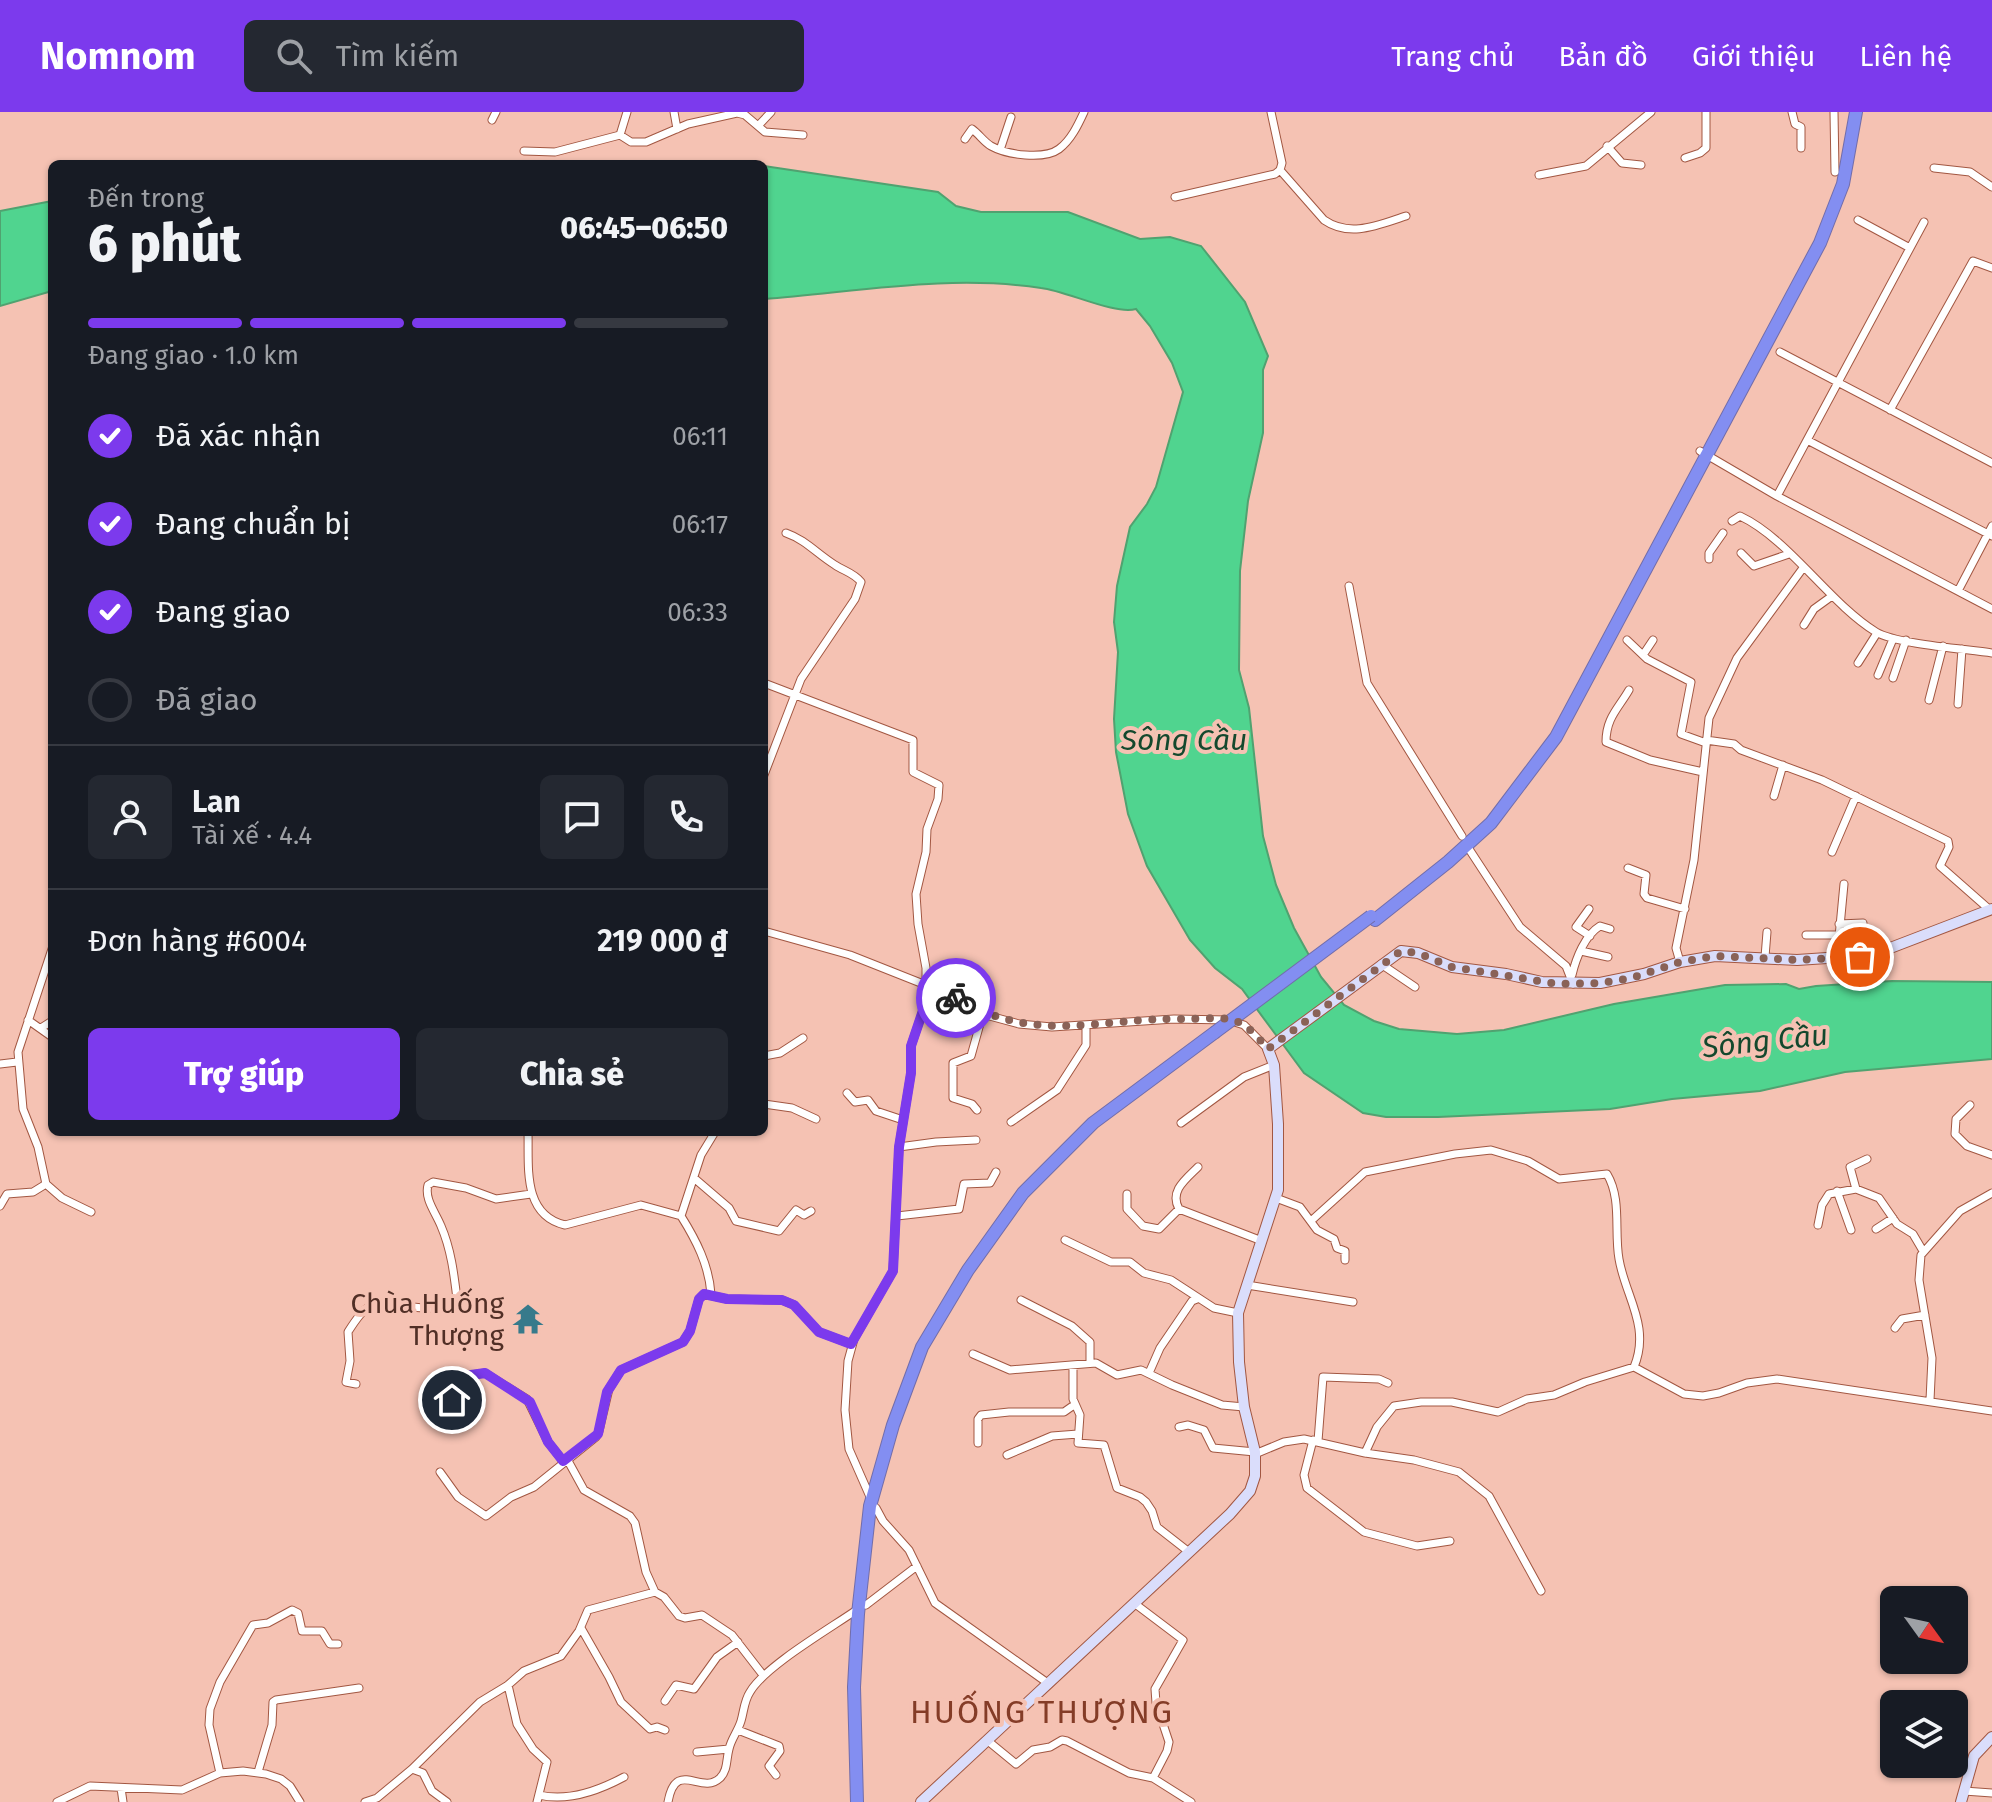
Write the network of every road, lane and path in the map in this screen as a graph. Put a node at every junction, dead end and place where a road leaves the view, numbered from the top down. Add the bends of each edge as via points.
1 (627, 112) edge
2 (674, 112) edge
3 (771, 112) edge
4 (1084, 112) edge
5 (1271, 112) edge
6 (1651, 112) edge
7 (1706, 112) edge
8 (1792, 112) edge
9 (1834, 112) edge
10 (1849, 112) edge
11 (1856, 112) edge
12 (1011, 117) dead end
13 (758, 126) junction
14 (677, 129) junction
15 (620, 135) junction
16 (803, 135) dead end
17 (965, 139) dead end
18 (1607, 146) junction
19 (1801, 148) dead end
20 (1000, 150) junction
21 (524, 151) dead end
22 (1685, 158) dead end
23 (1641, 165) dead end
24 (1934, 168) dead end
25 (1280, 170) junction
26 (1835, 172) dead end
27 (1539, 175) dead end
28 (1992, 187) edge
29 (1175, 197) dead end
30 (1406, 216) dead end
31 (1858, 220) dead end
32 (1924, 222) dead end
33 (1910, 248) junction
34 (1992, 268) edge
35 (1780, 352) dead end
36 (1838, 383) junction
37 (1890, 410) junction
38 (1807, 440) junction
39 (1703, 453) junction
40 (1992, 463) edge
41 (1777, 496) junction
42 (1732, 521) dead end
43 (1991, 532) edge
44 (786, 533) dead end
45 (1723, 533) dead end
46 (1741, 553) dead end
47 (1789, 554) junction
48 (1709, 559) dead end
49 (1803, 568) junction
50 (1349, 586) dead end
51 (1958, 591) junction
52 (1832, 596) junction
53 (1992, 609) edge
54 (1804, 625) dead end
55 (1877, 633) junction
56 (1893, 639) junction
57 (1627, 640) dead end
58 (1653, 640) dead end
59 (1906, 640) junction
60 (1943, 646) junction
61 (1962, 649) junction
62 (1992, 653) edge
63 (1643, 655) junction
64 (1858, 663) dead end
65 (1878, 675) dead end
66 (1893, 678) dead end
67 (768, 685) edge
68 (1629, 690) dead end
69 (793, 696) junction
70 (1929, 700) dead end
71 (1958, 704) dead end
72 (1706, 742) junction
73 (768, 764) edge
74 (1783, 765) junction
75 (1703, 772) junction
76 (1774, 796) dead end
77 (1856, 796) junction
78 (1462, 836) dead end
79 (1469, 849) dead end
80 (1832, 852) dead end
81 (1628, 868) dead end
82 (1844, 884) dead end
83 (1589, 909) dead end
84 (1685, 909) junction
85 (1991, 909) edge
86 (1863, 923) dead end
87 (1839, 924) junction
88 (1610, 929) dead end
89 (768, 932) edge
90 (1767, 932) dead end
91 (1806, 935) dead end
92 (1838, 935) junction
93 (1590, 936) junction
94 (1581, 951) junction
95 (1608, 957) dead end
96 (1765, 957) junction
97 (1837, 958) junction
98 (48, 961) edge
99 (1680, 962) junction
100 (1381, 964) junction
101 (1572, 980) junction
102 (928, 986) junction
103 (1415, 987) dead end
104 (983, 1013) junction
105 (28, 1020) junction
106 (48, 1024) edge
107 (1086, 1025) junction
108 (41, 1028) junction
109 (48, 1034) edge
110 (803, 1038) dead end
111 (1271, 1048) junction
112 (768, 1055) edge
113 (17, 1062) junction
114 (0, 1064) edge
115 (1274, 1065) junction
116 (847, 1093) dead end
117 (768, 1105) edge
118 (1970, 1105) dead end
119 (977, 1110) dead end
120 (816, 1119) dead end
121 (903, 1120) junction
122 (1011, 1122) dead end
123 (1181, 1123) dead end
124 (528, 1136) edge
125 (712, 1136) edge
126 (976, 1140) dead end
127 (899, 1147) junction
128 (1992, 1155) edge
129 (1867, 1159) dead end
130 (1198, 1167) dead end
131 (996, 1172) dead end
132 (694, 1178) junction
133 (46, 1184) junction
134 (1856, 1189) junction
135 (1837, 1191) junction
136 (531, 1194) junction
137 (1127, 1194) dead end
138 (1989, 1195) edge
139 (1276, 1198) junction
140 (0, 1206) edge
141 (1992, 1207) edge
142 (1179, 1209) junction
143 (811, 1211) dead end
144 (91, 1212) dead end
145 (681, 1216) junction
146 (897, 1216) junction
147 (1893, 1218) junction
148 (1312, 1220) junction
149 (1818, 1225) dead end
150 (1876, 1229) dead end
151 (1851, 1230) dead end
152 (1065, 1240) dead end
153 (1262, 1241) junction
154 (1923, 1251) junction
155 (1345, 1260) dead end
156 (1247, 1285) junction
157 (711, 1294) junction
158 (1197, 1299) junction
159 (1021, 1300) dead end
160 (1353, 1302) dead end
161 (1238, 1313) junction
162 (1925, 1315) junction
163 (1895, 1328) dead end
164 (851, 1344) junction
165 (973, 1354) dead end
166 (1090, 1363) junction
167 (1073, 1367) junction
168 (1634, 1367) junction
169 (1149, 1373) junction
170 (1388, 1383) dead end
171 (356, 1384) dead end
172 (1930, 1400) junction
173 (1074, 1405) junction
174 (1244, 1407) junction
175 (1992, 1411) edge
176 (442, 1422) dead end
177 (1179, 1427) dead end
178 (1078, 1434) junction
179 (1316, 1440) junction
180 (978, 1443) dead end
181 (1255, 1453) junction
182 (1365, 1453) junction
183 (1007, 1455) dead end
184 (565, 1460) junction
185 (440, 1472) dead end
186 (874, 1505) junction
187 (1450, 1541) dead end
188 (1189, 1552) junction
189 (917, 1566) junction
190 (1541, 1591) dead end
191 (655, 1592) junction
192 (1134, 1603) junction
193 (862, 1607) junction
194 (581, 1628) junction
195 (738, 1642) junction
196 (338, 1644) dead end
197 (763, 1675) junction
198 (1049, 1684) junction
199 (508, 1685) junction
200 (359, 1688) dead end
201 (665, 1701) dead end
202 (665, 1730) dead end
203 (738, 1730) junction
204 (1992, 1737) edge
205 (988, 1741) junction
206 (729, 1749) junction
207 (697, 1752) dead end
208 (412, 1769) junction
209 (258, 1772) junction
210 (220, 1773) junction
211 (776, 1775) dead end
212 (624, 1777) dead end
213 (1153, 1778) junction
214 (121, 1788) junction
215 (1992, 1793) edge
216 (1962, 1797) edge
217 (538, 1798) edge
218 (57, 1802) edge
219 (123, 1802) edge
220 (300, 1802) edge
221 (365, 1802) edge
222 (447, 1802) edge
223 (668, 1802) edge
224 (860, 1802) edge
225 (921, 1802) edge
226 (1191, 1802) edge

1 - 15 street
2 - 14 street
3 - 13 street
4 - 20 street via 1071,137 1054,152
5 - 25 street
6 - 18 street
7 - 22 street via 1706,148
8 - 19 street via 1801,127
9 - 26 street
10 - 39 highway via 1843,161 1825,218
11 - 39 highway via 1843,184 1827,228
12 - 20 street
13 - 14 street via 737,113
13 - 16 street via 773,134
14 - 15 street via 646,142
15 - 21 street via 555,152
17 - 20 street via 972,129
18 - 23 street via 1622,163
18 - 27 street via 1586,166
24 - 28 street via 1970,172
25 - 29 street
25 - 30 street via 1333,226 1361,229
31 - 33 street
32 - 33 street
33 - 36 street
34 - 37 street via 1973,261
35 - 36 street
36 - 37 street
36 - 38 street
37 - 40 street
38 - 41 street
38 - 43 street
39 - 41 street
39 - 186 highway, bridge via 1549,734 1500,801 1455,849 1373,918 1093,1123 1023,1193 922,1347
41 - 51 street
42 - 47 street via 1740,516 1755,524
43 - 51 street
44 - 69 street via 802,538 861,582
45 - 48 street
46 - 47 street via 1754,566
47 - 49 street
49 - 52 street
49 - 72 street via 1737,658 1709,718
50 - 78 street via 1367,683
51 - 53 street
52 - 54 street
52 - 55 street
55 - 56 street
55 - 64 street
56 - 59 street
56 - 65 street
57 - 63 street
58 - 63 street
59 - 60 street
59 - 66 street
60 - 61 street
60 - 70 street
61 - 62 street
61 - 71 street
63 - 72 street via 1691,682 1681,734
67 - 69 street
68 - 75 street via 1612,712 1606,742 1650,760
69 - 73 street
69 - 102 street via 913,740 913,772 939,785 916,894
72 - 74 street via 1734,744
72 - 75 street
74 - 76 street
74 - 77 street
75 - 84 street
77 - 80 street
77 - 85 street via 1948,841 1940,866
79 - 101 street via 1520,927 1566,966
81 - 84 street via 1646,875 1647,898
82 - 87 street
83 - 93 street via 1576,927
84 - 99 street via 1676,948
85 - 97 street via 1881,953
86 - 87 street
87 - 92 street
88 - 93 street via 1598,927
89 - 102 street via 837,951
90 - 96 street
91 - 92 street
92 - 97 street
93 - 94 street
94 - 95 street
94 - 101 street
96 - 97 street
96 - 99 street
98 - 105 street
99 - 101 street via 1632,978
100 - 101 street via 1406,950 1452,967 1542,982
100 - 103 street
100 - 111 street
102 - 104 street
102 - 121 street via 911,1046
104 - 107 street via 1032,1026
104 - 119 street via 971,1056 953,1063 953,1098
105 - 108 street
105 - 113 street
106 - 108 street
107 - 111 street via 1228,1020 1244,1025
107 - 122 street via 1086,1045 1057,1090
108 - 109 street
110 - 112 street
111 - 115 street
113 - 114 street
113 - 133 street via 23,1109
115 - 123 street via 1244,1077
115 - 139 street
116 - 121 street via 855,1102 868,1100 876,1111
117 - 120 street
118 - 128 street via 1956,1119 1955,1134 1967,1146
121 - 127 street
124 - 136 street
125 - 132 street
126 - 127 street
127 - 146 street
129 - 134 street via 1850,1167
130 - 142 street via 1176,1192
131 - 146 street via 990,1183 964,1184 959,1209
132 - 143 street via 739,1222 779,1231 796,1210 804,1215
132 - 145 street
133 - 140 street via 33,1192 7,1194
133 - 144 street
134 - 135 street
134 - 147 street via 1879,1198
135 - 149 street via 1825,1198
135 - 151 street
136 - 145 street via 545,1214 562,1225 641,1205
136 - 171 street via 496,1199 430,1183 426,1191 447,1241 457,1299 454,1304 422,1308 369,1307 348,1332 346,1382
137 - 142 street via 1127,1209 1146,1227 1159,1229
138 - 141 street
138 - 154 street via 1960,1211
139 - 148 street via 1296,1204
139 - 153 street
142 - 153 street
145 - 157 street via 705,1262
146 - 164 street via 893,1271
147 - 150 street
147 - 154 street via 1913,1234
148 - 155 street via 1345,1251
148 - 168 street via 1365,1172 1455,1154 1491,1150 1532,1163 1559,1179 1607,1174 1616,1195 1619,1262 1640,1343
152 - 158 street via 1111,1262 1130,1262 1144,1273 1171,1280
153 - 156 street
154 - 162 street via 1919,1280
156 - 160 street
156 - 161 street
157 - 164 street via 782,1300 794,1305 819,1332
157 - 184 street via 699,1299 683,1342 621,1370 607,1392 598,1434
158 - 161 street
158 - 169 street via 1160,1348
159 - 166 street via 1072,1326 1090,1342
161 - 174 street
162 - 163 street via 1902,1319
162 - 172 street via 1932,1358
164 - 186 street via 847,1433 855,1466
165 - 167 street via 1010,1370
166 - 167 street
166 - 169 street via 1117,1375
167 - 173 street
168 - 172 street via 1684,1394 1703,1396 1777,1379
168 - 182 street via 1498,1412 1452,1402 1394,1406
169 - 174 street via 1222,1405
170 - 179 street via 1323,1377
172 - 175 street
173 - 178 street via 1080,1415
173 - 180 street via 1064,1412 981,1415
174 - 181 street
176 - 184 street via 440,1401 452,1400 471,1375 485,1373 530,1402 548,1442
177 - 181 street via 1204,1430 1217,1449
178 - 183 street via 1052,1436
178 - 188 street via 1079,1445 1104,1445 1117,1488 1146,1502 1157,1527
179 - 181 street via 1284,1442
179 - 182 street
179 - 187 street via 1304,1475 1307,1488 1364,1532 1417,1546
181 - 188 street via 1250,1491
182 - 190 street via 1463,1474 1489,1496
184 - 185 street via 534,1487 486,1516 458,1497
184 - 191 street via 584,1490 635,1523
186 - 189 street
186 - 193 highway
188 - 192 street
189 - 193 street
189 - 198 street via 940,1608
191 - 194 street via 593,1608
191 - 195 street via 679,1616 702,1615
192 - 198 street
192 - 213 street via 1183,1640 1155,1689 1169,1742
193 - 197 street
193 - 224 highway
194 - 199 street via 561,1656 524,1671
194 - 202 street via 621,1702 650,1729
195 - 197 street
195 - 201 street via 717,1657 694,1689 676,1685
196 - 210 street via 330,1644 322,1631 302,1631 298,1613 292,1610 250,1628 210,1709
197 - 203 street via 749,1693
198 - 205 street
199 - 208 street via 465,1715
199 - 217 street via 517,1724 547,1762
200 - 209 street via 273,1702
203 - 206 street
203 - 211 street via 779,1746 769,1766
204 - 216 street via 1974,1756
205 - 213 street via 1016,1764 1037,1748 1067,1741 1129,1773
205 - 225 street
206 - 207 street
206 - 223 street via 720,1778 675,1783
208 - 221 street
208 - 222 street via 423,1773 432,1791
209 - 210 street
209 - 220 street via 286,1782
210 - 214 street via 182,1790
212 - 217 street via 565,1798
213 - 226 street
214 - 218 street via 90,1786
214 - 219 street
215 - 216 street

